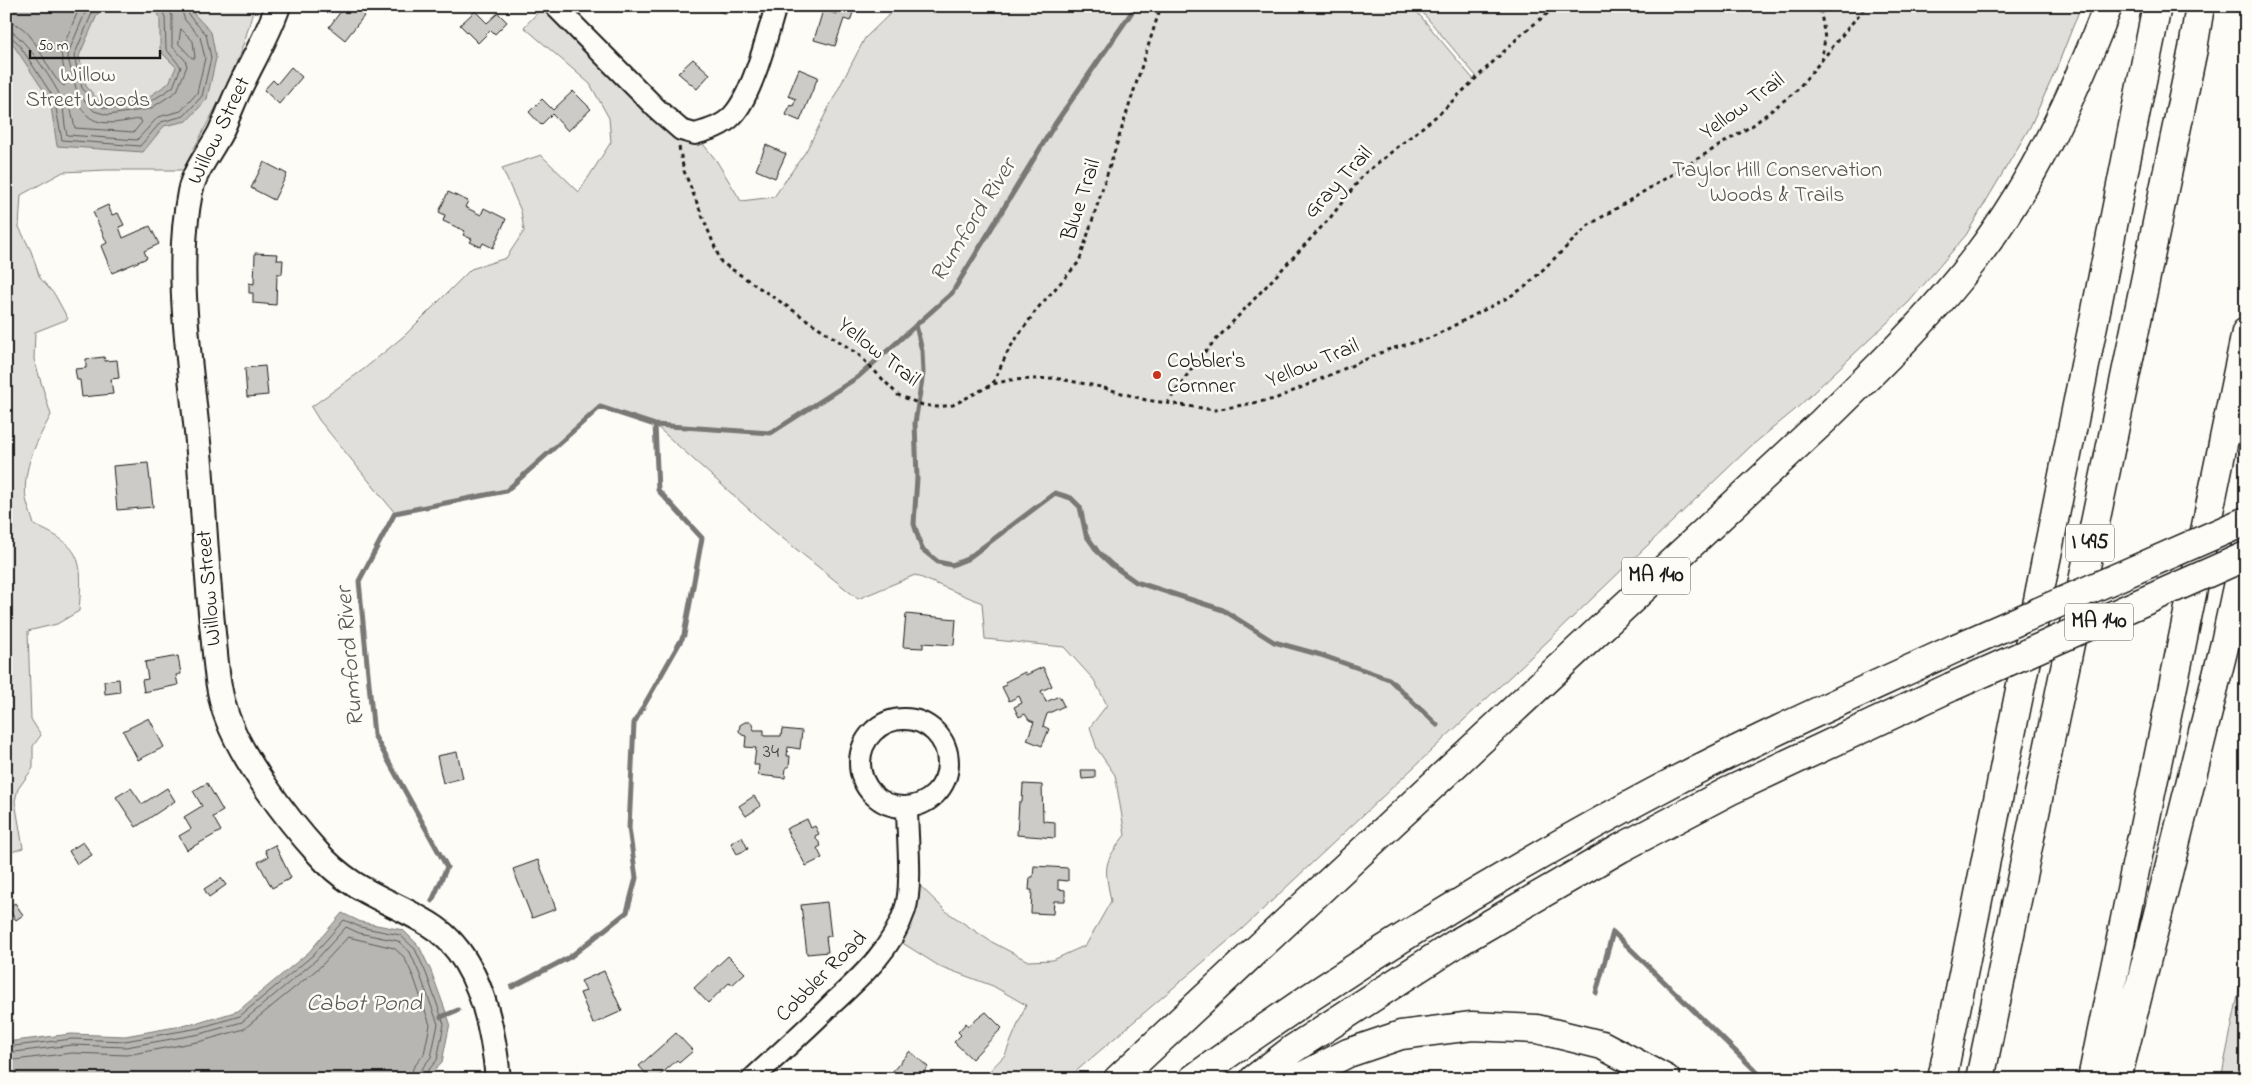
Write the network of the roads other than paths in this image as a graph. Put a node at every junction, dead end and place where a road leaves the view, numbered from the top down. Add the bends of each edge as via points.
1 (278, 6) edge
2 (555, 6) edge
3 (776, 6) edge
4 (2108, 6) edge
5 (2157, 6) edge
6 (2200, 6) edge
7 (2246, 332) edge
8 (2246, 521) edge
9 (2246, 545) edge
10 (2246, 556) edge
11 (906, 807) junction
12 (498, 1079) edge
13 (752, 1079) edge
14 (1118, 1079) edge
15 (1193, 1079) edge
16 (1254, 1079) edge
17 (1297, 1079) edge
18 (1666, 1079) edge
19 (1942, 1079) edge
20 (1980, 1079) edge
21 (2092, 1079) edge
22 (2117, 1079) edge

1 - 12 street, Willow Street via 269,34 190,189 183,251 183,298 219,688 235,737 252,766 316,851 351,884 432,925 459,952 484,1006 491,1029
2 - 3 street via 656,109 681,130 695,134 721,124 733,115 744,99
4 - 14 highway, MA 140 via 2062,115 2007,212 1977,256 1898,347 1822,422
5 - 19 highway
6 - 20 highway, I 495
7 - 21 highway
8 - 15 highway, bridge via 1956,648 1767,736 1585,829 1465,898 1349,972
9 - 22 highway via 2225,643
10 - 16 highway, MA 140, bridge via 1729,791 1621,848 1457,943 1293,1049
11 - 11 street via 924,802 938,792 946,776 948,758 942,741 930,727 913,720 896,720 879,726 867,739 860,755 861,773 868,789 881,801
11 - 13 street, Cobbler Road via 909,876 906,909 893,937 862,976
17 - 18 highway via 1348,1053 1401,1035 1472,1026 1537,1029 1602,1045

